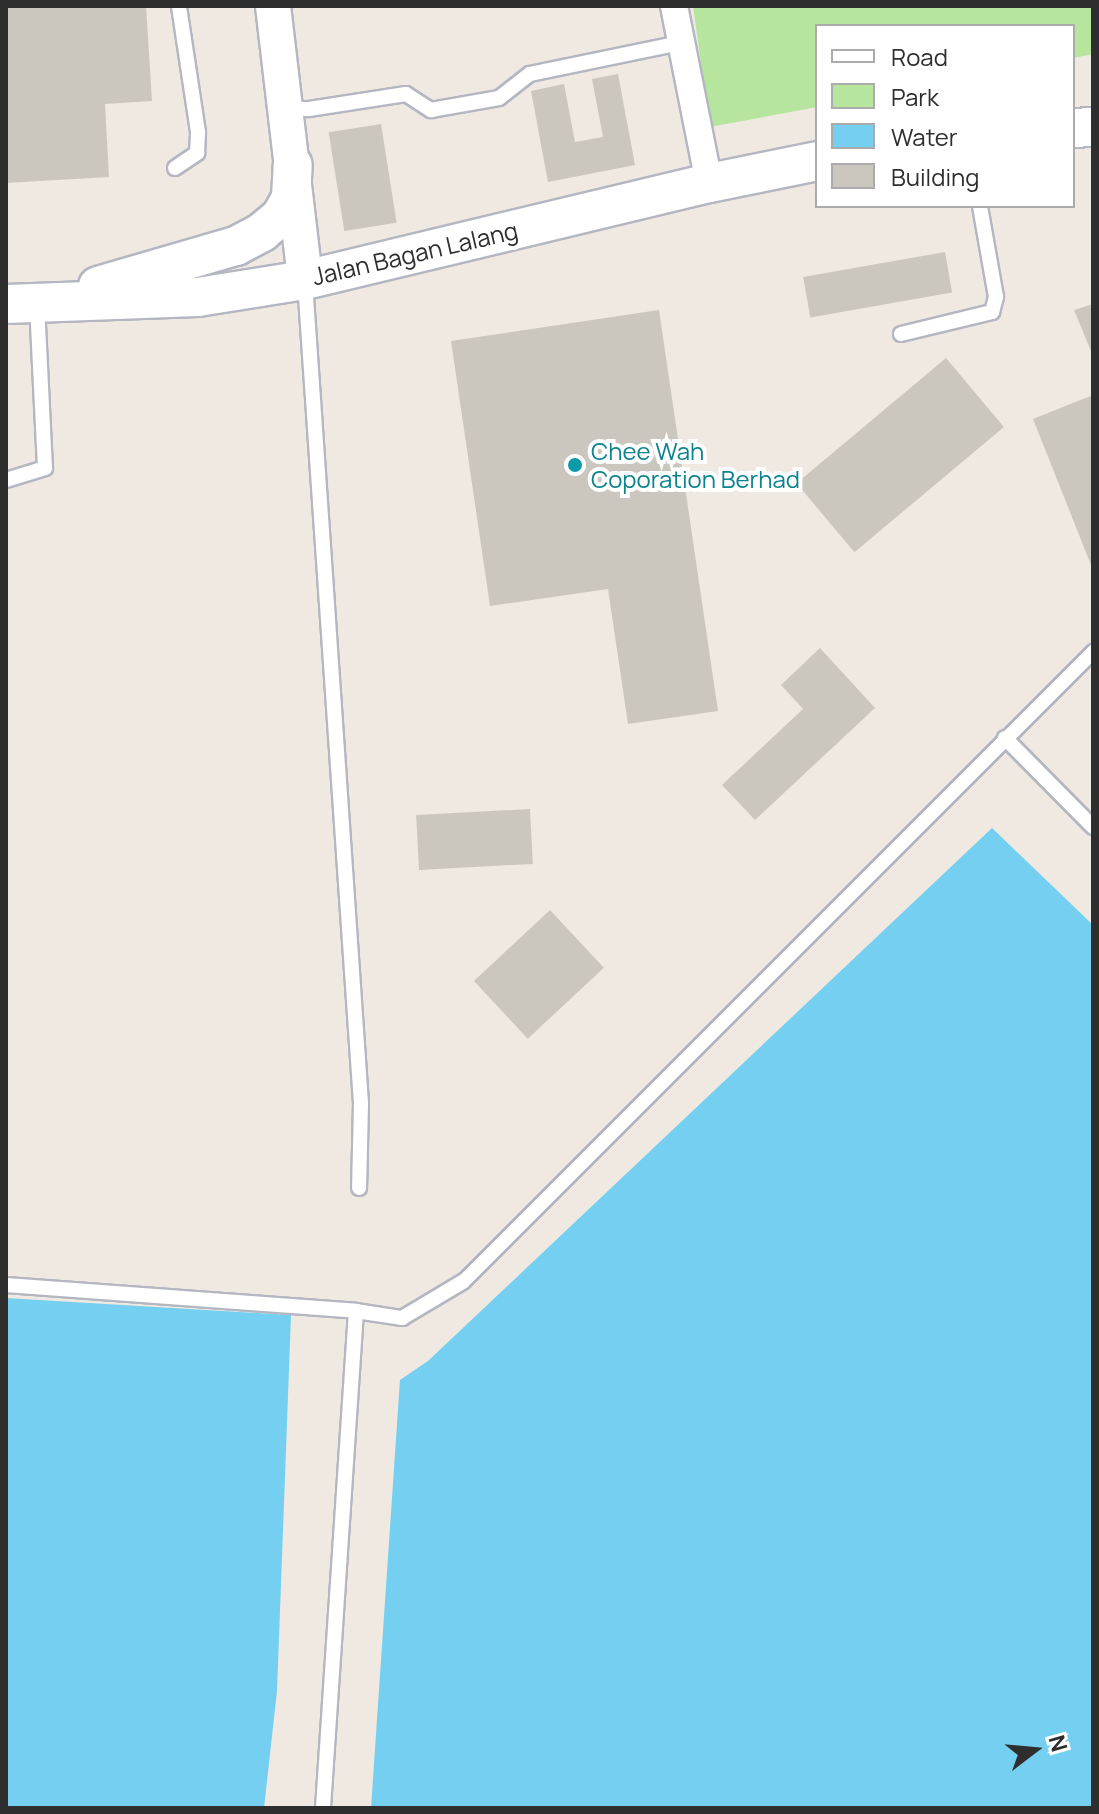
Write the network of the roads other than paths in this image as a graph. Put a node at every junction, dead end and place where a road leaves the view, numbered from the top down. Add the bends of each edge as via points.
1 (179, 6) edge
2 (273, 6) edge
3 (674, 6) edge
4 (680, 43) junction
5 (287, 108) junction
6 (815, 161) edge
7 (293, 165) junction
8 (175, 168) dead end
9 (709, 183) junction
10 (980, 208) edge
11 (305, 280) junction
12 (28, 303) edge
13 (901, 334) dead end
14 (6, 480) edge
15 (1093, 652) edge
16 (1005, 738) junction
17 (1093, 827) edge
18 (359, 1188) dead end
19 (6, 1285) edge
20 (356, 1311) junction
21 (323, 1808) edge

1 - 8 lane via 198,132 197,153
2 - 5 street
3 - 4 street
4 - 5 lane via 530,74 499,98 431,110 406,94
4 - 9 street
5 - 7 street
6 - 9 main road, Jalan Bagan Lalang
7 - 11 street
7 - 12 main road via 291,198 281,216 236,246
9 - 11 main road, Jalan Bagan Lalang
10 - 13 lane via 996,297 992,312
11 - 12 main road, Jalan Bagan Lalang via 198,297
11 - 18 lane via 361,1103
12 - 14 lane via 45,468
15 - 16 lane
16 - 17 lane
16 - 20 lane via 464,1281 402,1318
19 - 20 lane
20 - 21 lane

